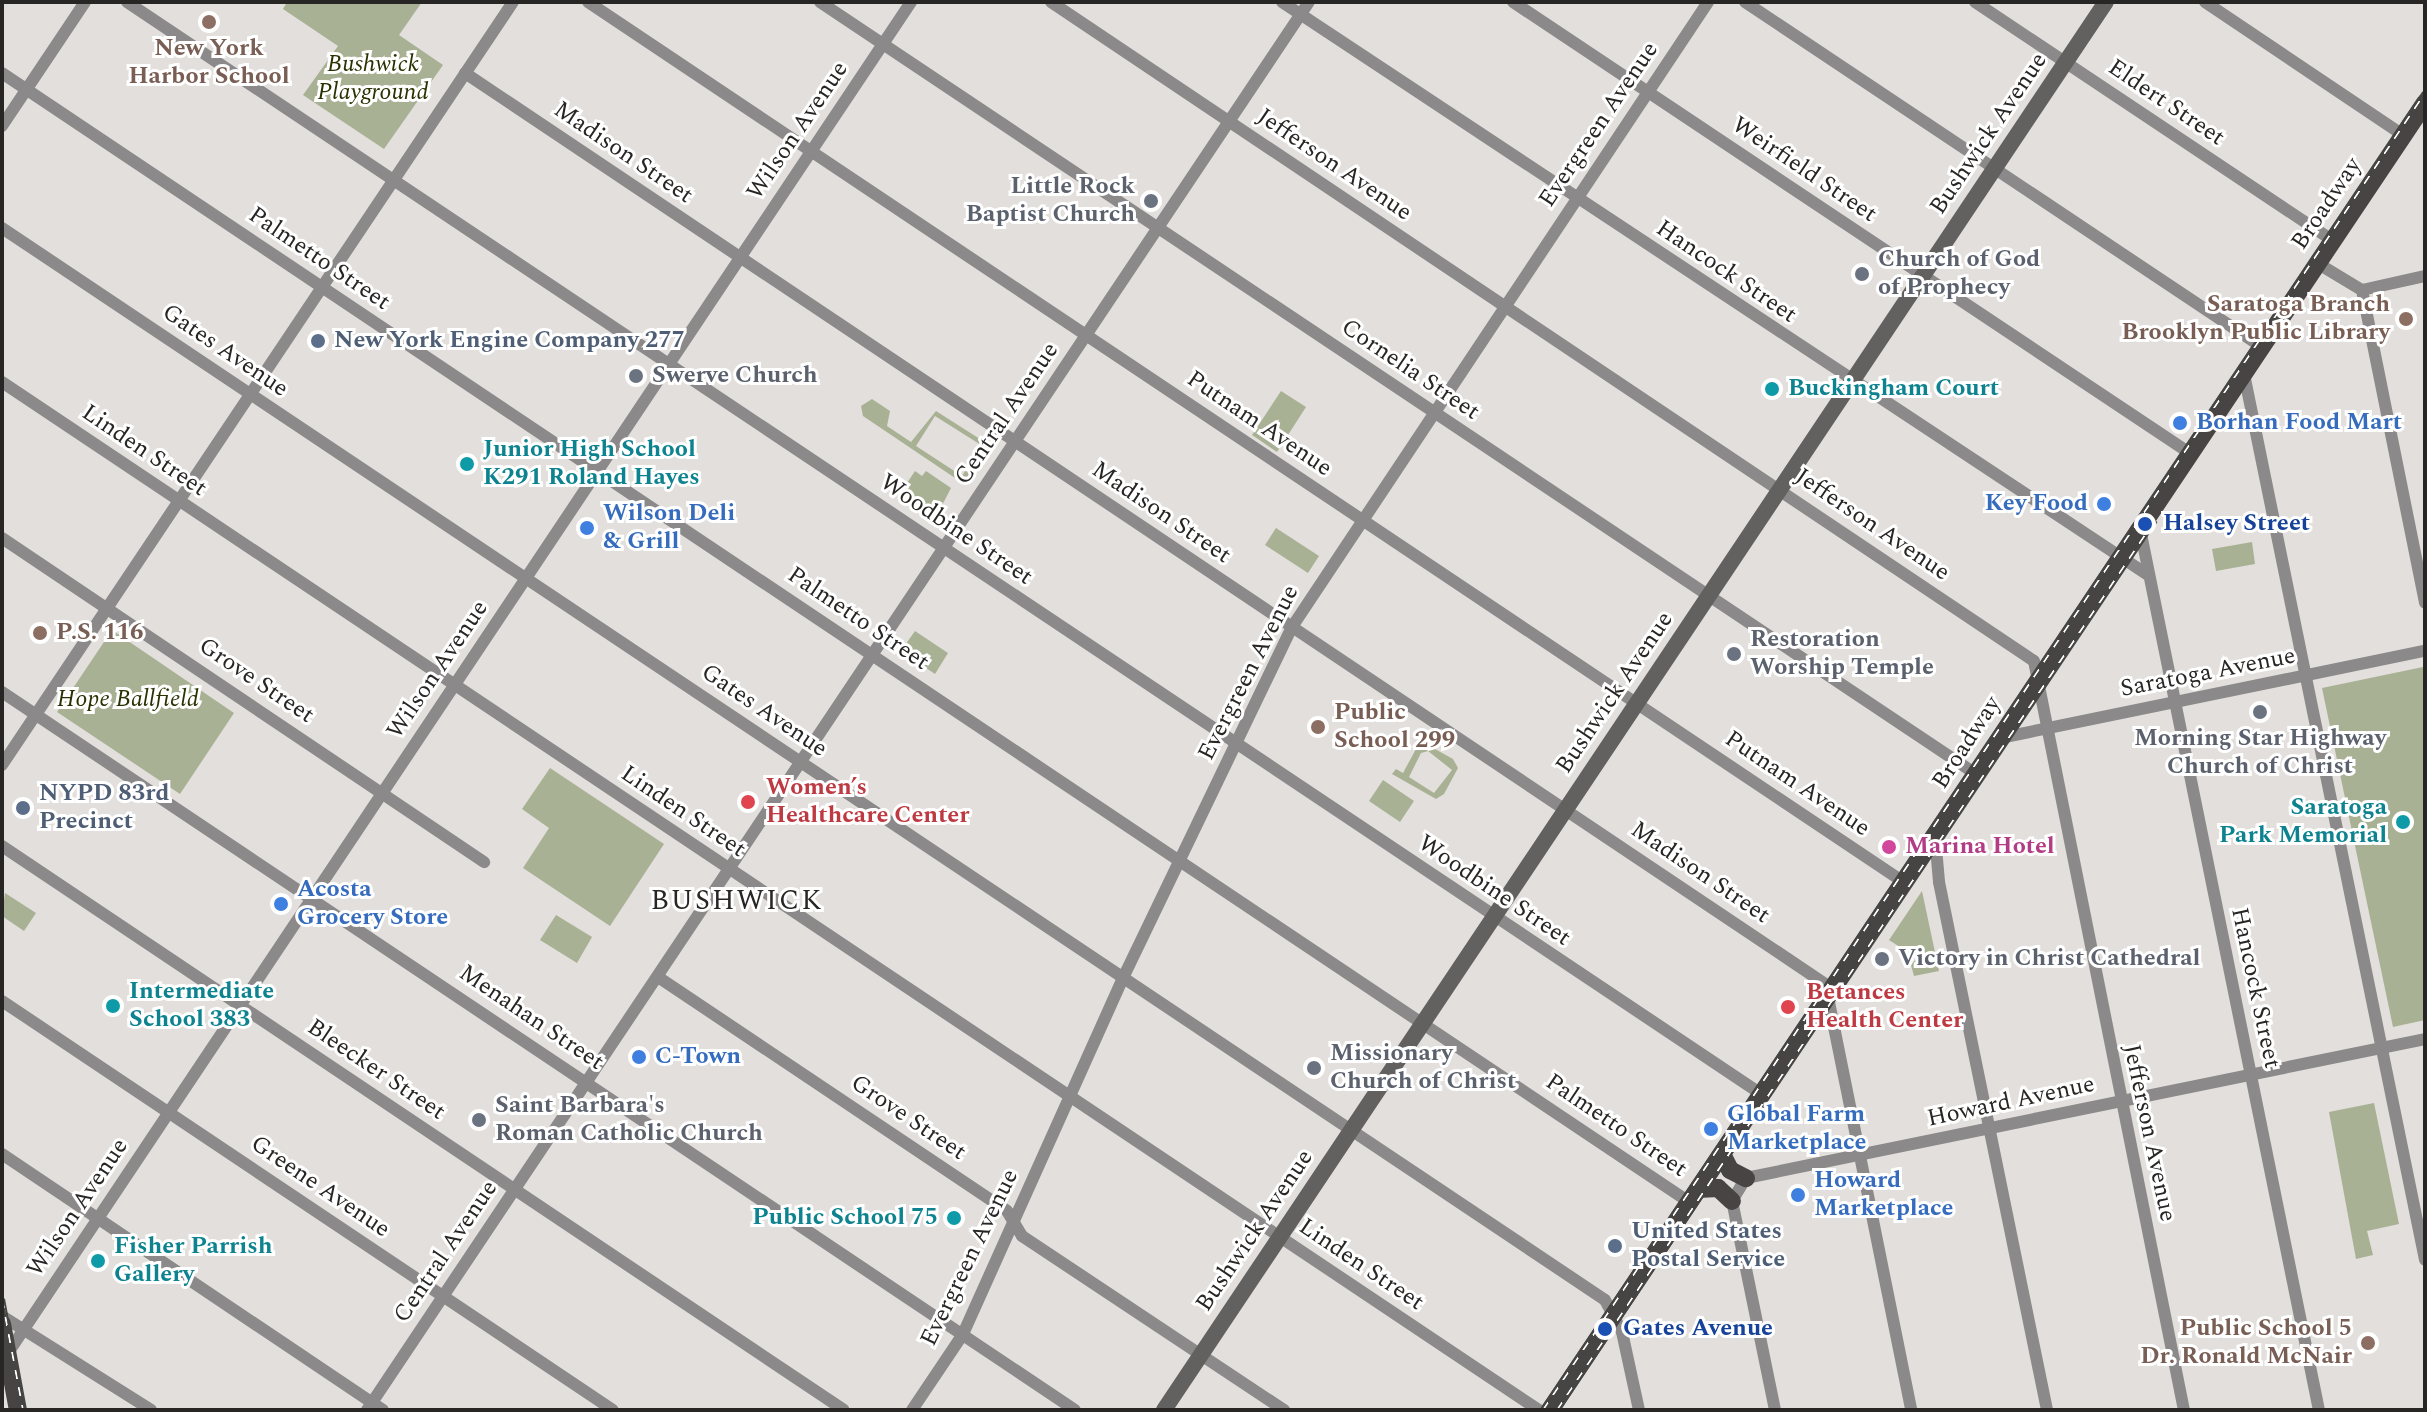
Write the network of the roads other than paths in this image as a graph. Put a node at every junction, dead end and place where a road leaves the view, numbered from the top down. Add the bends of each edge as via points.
1 (85, 2) edge
2 (127, 2) edge
3 (513, 2) edge
4 (588, 2) edge
5 (820, 2) edge
6 (911, 2) edge
7 (1051, 2) edge
8 (1282, 2) edge
9 (1309, 2) edge
10 (1513, 2) edge
11 (1708, 2) edge
12 (1745, 2) edge
13 (1975, 2) edge
14 (2106, 2) edge
15 (2205, 2) edge
16 (1301, 15) junction
17 (883, 44) junction
18 (2066, 62) junction
19 (2, 73) edge
20 (465, 73) junction
21 (26, 89) junction
22 (1648, 92) junction
23 (2425, 103) edge
24 (1230, 121) junction
25 (2, 126) edge
26 (2403, 135) junction
27 (811, 151) junction
28 (1994, 169) junction
29 (393, 180) junction
30 (1576, 198) junction
31 (2, 228) edge
32 (1158, 228) junction
33 (2332, 240) junction
34 (740, 258) junction
35 (2317, 263) junction
36 (1923, 276) junction
37 (2425, 276) edge
38 (322, 287) junction
39 (2362, 290) junction
40 (1505, 305) junction
41 (1087, 335) junction
42 (2262, 347) junction
43 (668, 364) junction
44 (2244, 374) junction
45 (2, 382) edge
46 (1851, 383) junction
47 (250, 394) junction
48 (1433, 412) junction
49 (1015, 442) junction
50 (2191, 454) junction
51 (597, 471) junction
52 (1780, 490) junction
53 (179, 501) junction
54 (1362, 519) junction
55 (2140, 529) junction
56 (2, 538) edge
57 (944, 548) junction
58 (2121, 560) junction
59 (2148, 575) junction
60 (526, 578) junction
61 (1708, 596) junction
62 (2425, 603) edge
63 (108, 608) junction
64 (1292, 627) junction
65 (2425, 651) edge
66 (872, 655) junction
67 (2304, 677) junction
68 (2038, 678) junction
69 (454, 686) junction
70 (2, 692) edge
71 (2174, 702) junction
72 (1637, 703) junction
73 (36, 714) junction
74 (2045, 731) junction
75 (2000, 738) junction
76 (1235, 744) junction
77 (801, 762) junction
78 (2, 765) edge
79 (1976, 774) junction
80 (382, 792) junction
81 (1565, 810) junction
82 (1935, 836) junction
83 (2, 846) edge
84 (1179, 860) junction
85 (484, 862) dead end
86 (1915, 866) junction
87 (729, 869) junction
88 (1939, 882) junction
89 (1905, 883) junction
90 (312, 898) junction
91 (1494, 917) junction
92 (658, 977) junction
93 (1123, 978) junction
94 (1831, 993) junction
95 (2, 1001) edge
96 (240, 1006) junction
97 (1811, 1022) junction
98 (1423, 1024) junction
99 (2425, 1039) edge
100 (1837, 1040) junction
101 (2382, 1048) junction
102 (2251, 1075) junction
103 (587, 1082) junction
104 (1761, 1094) junction
105 (1069, 1096) junction
106 (2120, 1102) junction
107 (168, 1113) junction
108 (1989, 1129) junction
109 (1351, 1130) junction
110 (2, 1154) edge
111 (1722, 1154) junction
112 (1859, 1155) junction
113 (1746, 1178) junction
114 (515, 1189) junction
115 (1694, 1195) junction
116 (1732, 1201) junction
117 (97, 1219) junction
118 (1015, 1224) junction
119 (1280, 1238) junction
120 (2425, 1260) edge
121 (444, 1296) junction
122 (1613, 1315) junction
123 (2, 1316) edge
124 (2, 1324) edge
125 (22, 1331) junction
126 (963, 1334) junction
127 (1202, 1354) junction
128 (5, 1358) edge
129 (374, 1408) edge
130 (18, 1410) edge
131 (151, 1410) edge
132 (613, 1410) edge
133 (844, 1410) edge
134 (912, 1410) edge
135 (1075, 1410) edge
136 (1164, 1410) edge
137 (1284, 1410) edge
138 (1539, 1410) edge
139 (1550, 1410) edge
140 (1639, 1410) edge
141 (1775, 1410) edge
142 (1911, 1410) edge
143 (2047, 1410) edge
144 (2184, 1410) edge
145 (2319, 1410) edge

1 - 21 street
2 - 29 street, Woodbine Street
3 - 20 street
4 - 27 street, Putnam Avenue
5 - 17 street, Cornelia Street
6 - 17 street, Wilson Avenue
7 - 24 street, Jefferson Avenue
8 - 16 street, Hancock Street
9 - 16 street, Central Avenue
10 - 22 street, Weirfield Street
11 - 22 street, Evergreen Avenue
12 - 28 street
13 - 18 street, Eldert Street
14 - 18 main road, Bushwick Avenue
15 - 26 street
16 - 24 street, Central Avenue
16 - 30 street, Hancock Street
17 - 27 street, Wilson Avenue
17 - 32 street, Cornelia Street
18 - 28 main road, Bushwick Avenue
18 - 33 street, Eldert Street
19 - 21 street, Palmetto Street
20 - 29 street
20 - 34 street, Madison Street
21 - 25 street
21 - 38 street, Palmetto Street
22 - 30 street, Evergreen Avenue
22 - 36 street, Weirfield Street
23 - 26 main road, Broadway
24 - 32 street, Central Avenue
24 - 40 street, Jefferson Avenue
26 - 33 main road, Broadway
27 - 34 street, Wilson Avenue
27 - 41 street, Putnam Avenue
28 - 36 main road, Bushwick Avenue
28 - 42 street
29 - 38 street
29 - 43 street, Woodbine Street
30 - 40 street, Evergreen Avenue
30 - 46 street, Hancock Street
31 - 47 street, Gates Avenue
32 - 41 street, Central Avenue
32 - 48 street, Cornelia Street
33 - 35 main road, Broadway
34 - 43 street, Wilson Avenue
34 - 49 street, Madison Street
35 - 39 street
35 - 42 main road, Broadway
36 - 46 main road, Bushwick Avenue
36 - 50 street, Weirfield Street
37 - 39 street
38 - 47 street
38 - 51 street, Palmetto Street
39 - 62 street
40 - 48 street, Evergreen Avenue
40 - 52 street, Jefferson Avenue
41 - 49 street, Central Avenue
41 - 54 street, Putnam Avenue
42 - 44 main road, Broadway
43 - 51 street, Wilson Avenue
43 - 57 street, Woodbine Street
44 - 50 main road, Broadway
44 - 67 street
45 - 53 street, Linden Street
46 - 52 main road, Bushwick Avenue
46 - 58 street, Hancock Street
47 - 53 street
47 - 60 street, Gates Avenue
48 - 54 street, Evergreen Avenue
48 - 61 street, Cornelia Street
49 - 57 street, Central Avenue
49 - 64 street, Madison Street
50 - 55 main road, Broadway
51 - 60 street, Wilson Avenue
51 - 66 street, Palmetto Street
52 - 61 main road, Bushwick Avenue
52 - 68 street, Jefferson Avenue via 2034,661
53 - 63 street
53 - 69 street, Linden Street
54 - 64 street, Evergreen Avenue
54 - 72 street, Putnam Avenue
55 - 58 main road, Broadway
55 - 59 street, Hancock Street
56 - 63 street, Grove Street
57 - 66 street, Central Avenue
57 - 76 street, Woodbine Street
58 - 59 street, Hancock Street
58 - 68 main road, Broadway
59 - 71 street, Hancock Street
60 - 69 street, Wilson Avenue
60 - 77 street, Gates Avenue
61 - 72 main road, Bushwick Avenue
61 - 79 street, Cornelia Street
63 - 73 street
63 - 80 street, Grove Street
64 - 76 street, Evergreen Avenue
64 - 81 street, Madison Street
65 - 67 street, Saratoga Avenue
66 - 77 street, Central Avenue
66 - 84 street, Palmetto Street
67 - 71 street, Saratoga Avenue
67 - 101 street
68 - 74 street, Jefferson Avenue
68 - 75 main road, Broadway
69 - 80 street, Wilson Avenue
69 - 87 street, Linden Street
70 - 73 street, Menahan Street
71 - 74 street, Saratoga Avenue
71 - 102 street, Hancock Street
72 - 81 main road, Bushwick Avenue
72 - 89 street, Putnam Avenue
73 - 78 street
73 - 90 street, Menahan Street
74 - 75 street, Saratoga Avenue
74 - 106 street, Jefferson Avenue
75 - 79 main road, Broadway
76 - 84 street, Evergreen Avenue
76 - 91 street, Woodbine Street
77 - 87 street, Central Avenue
77 - 93 street, Gates Avenue
79 - 82 main road, Broadway
80 - 85 street, Grove Street
80 - 90 street, Wilson Avenue
81 - 91 main road, Bushwick Avenue
81 - 94 street, Madison Street
82 - 86 main road, Broadway
82 - 88 street
83 - 96 street, Bleecker Street
84 - 93 street, Evergreen Avenue
84 - 98 street, Palmetto Street
86 - 88 street
86 - 89 main road, Broadway
87 - 92 street, Central Avenue
87 - 105 street, Linden Street
88 - 108 street
89 - 94 main road, Broadway
90 - 96 street, Wilson Avenue
90 - 103 street, Menahan Street
91 - 98 main road, Bushwick Avenue
91 - 104 street, Woodbine Street
92 - 103 street, Central Avenue
92 - 118 street, Grove Street via 1007,1211
93 - 105 street, Evergreen Avenue
93 - 109 street, Gates Avenue
94 - 97 main road, Broadway
94 - 100 street
95 - 107 street, Greene Avenue
96 - 107 street, Wilson Avenue
96 - 114 street, Bleecker Street
97 - 100 street
97 - 104 main road, Broadway
98 - 109 main road, Bushwick Avenue
98 - 115 street, Palmetto Street
99 - 101 street, Howard Avenue
100 - 112 street
101 - 102 street, Howard Avenue
101 - 120 street
102 - 106 street, Howard Avenue
102 - 145 street, Hancock Street
103 - 114 street, Central Avenue
103 - 126 street, Menahan Street
104 - 111 main road, Broadway
105 - 118 street, Evergreen Avenue
105 - 119 street, Linden Street
106 - 108 street, Howard Avenue
106 - 144 street, Jefferson Avenue
107 - 117 street, Wilson Avenue
107 - 121 street, Greene Avenue
108 - 112 street, Howard Avenue
108 - 143 street
109 - 119 main road, Bushwick Avenue
109 - 122 street, Gates Avenue via 1605,1300
110 - 117 street
111 - 113 main road via 1730,1170
111 - 115 main road, Broadway
112 - 113 street, Howard Avenue
112 - 142 street
113 - 116 street
114 - 121 street, Central Avenue
114 - 133 street, Bleecker Street
115 - 116 main road via 1718,1188
115 - 122 main road, Broadway
116 - 141 street
117 - 125 street, Wilson Avenue
117 - 129 street
118 - 126 street, Evergreen Avenue
118 - 127 street, Grove Street via 1022,1236
119 - 127 main road, Bushwick Avenue
119 - 138 street, Linden Street
121 - 129 street, Central Avenue
121 - 132 street, Greene Avenue
122 - 139 main road, Broadway
122 - 140 street, Gates Avenue via 1622,1332
123 - 125 street
124 - 128 main road
125 - 128 street, Wilson Avenue
125 - 131 street via 36,1333
126 - 134 street, Evergreen Avenue
126 - 135 street, Menahan Street
127 - 136 main road, Bushwick Avenue
127 - 137 street, Grove Street
128 - 130 main road

